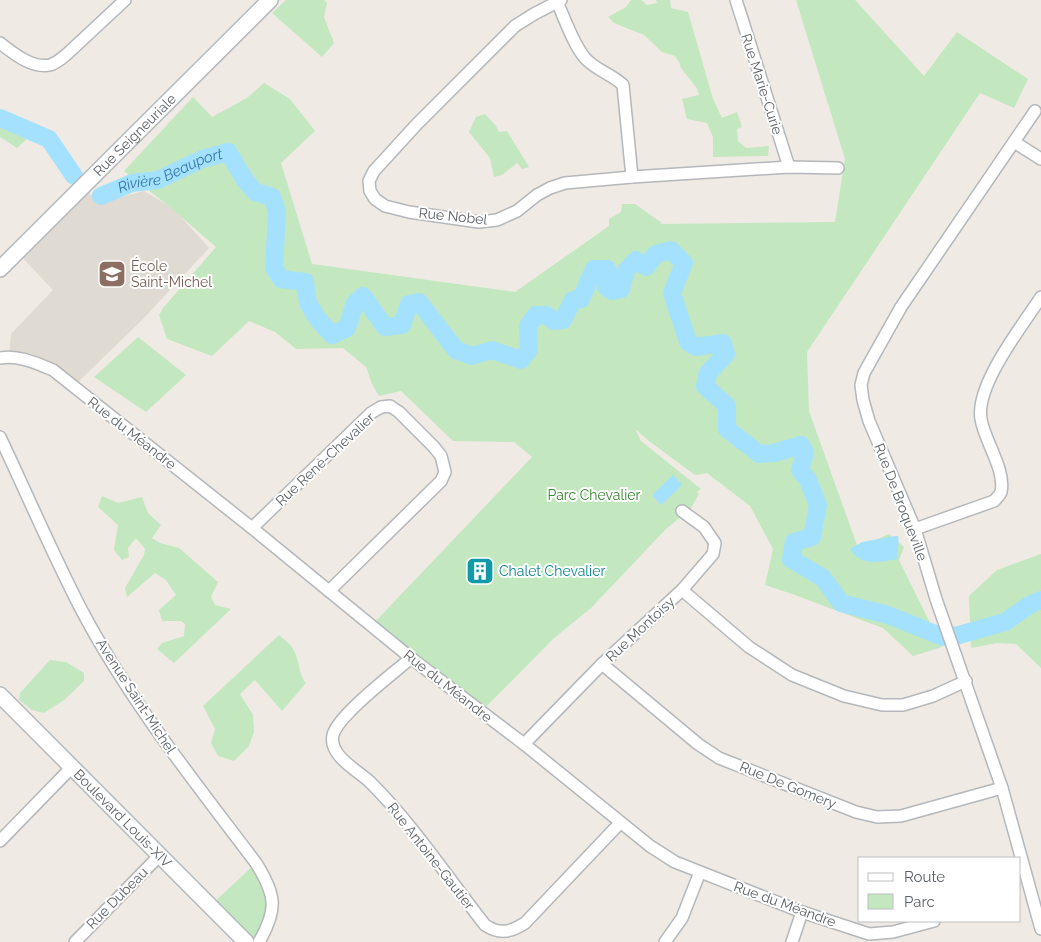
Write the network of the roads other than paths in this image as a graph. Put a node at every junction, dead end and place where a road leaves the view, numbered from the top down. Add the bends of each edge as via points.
1 (125, 0) edge
2 (270, 0) edge
3 (736, 0) edge
4 (559, 1) edge
5 (0, 43) edge
6 (1035, 111) dead end
7 (1014, 142) junction
8 (1041, 158) edge
9 (788, 168) junction
10 (838, 168) dead end
11 (632, 177) junction
12 (0, 269) edge
13 (1041, 297) edge
14 (0, 358) edge
15 (0, 437) edge
16 (682, 511) dead end
17 (252, 528) junction
18 (915, 529) junction
19 (682, 590) junction
20 (329, 591) junction
21 (411, 658) junction
22 (602, 664) junction
23 (966, 681) junction
24 (0, 695) edge
25 (524, 744) junction
26 (72, 767) junction
27 (1002, 788) junction
28 (620, 823) junction
29 (0, 841) edge
30 (160, 855) junction
31 (1017, 857) edge
32 (700, 872) junction
33 (1021, 876) edge
34 (1025, 895) edge
35 (802, 912) junction
36 (930, 922) edge
37 (1041, 929) edge
38 (74, 942) edge
39 (246, 942) edge
40 (259, 942) edge
41 (665, 942) edge
42 (792, 942) edge

1 - 5 street via 57,62 38,64 20,58
2 - 12 street, Rue Seigneuriale
3 - 9 street, Rue Marie-Curie
4 - 11 street via 585,58 623,85
4 - 11 street, Rue Nobel via 515,26 416,124 374,171 369,182 370,191 385,206 479,222 497,220 517,211 537,195 558,185
6 - 7 street, Rue De Broqueville
7 - 8 street
7 - 18 street, Rue De Broqueville via 902,307 864,373 861,385 869,421
9 - 10 street, Rue Nobel
9 - 11 street, Rue Nobel
13 - 18 street via 984,389 980,418 1000,474 1000,494 994,501
14 - 17 street, Rue du Méandre via 9,356 29,360 53,370
15 - 40 street, Avenue Saint-Michel via 82,610 121,677 263,874 271,890 272,906 270,923
16 - 19 street, Rue Montoisy via 704,527 715,543 713,554
17 - 20 street, Rue du Méandre
17 - 20 street, Rue René-Chevalier via 371,413 390,406 399,412 441,456 445,472 441,481
18 - 23 street, Rue De Broqueville
19 - 22 street, Rue Montoisy
19 - 23 street via 749,647 792,675 844,696 882,705 903,705
20 - 21 street, Rue du Méandre
21 - 25 street, Rue du Méandre
21 - 28 street, Rue Antoine-Gautier via 347,714 336,728 333,744 341,757 392,806 485,925 494,931 516,930
22 - 25 street, Rue Montoisy
22 - 27 street, Rue De Gomery via 719,758 856,812 877,817 901,816
23 - 27 street, Rue De Broqueville
24 - 26 street, Boulevard Louis-XIV
25 - 28 street, Rue du Méandre
26 - 29 street
26 - 30 street, Boulevard Louis-XIV
27 - 31 street, Rue De Broqueville
28 - 32 street, Rue du Méandre via 676,862
30 - 38 street, Rue Dubeau
30 - 39 street, Boulevard Louis-XIV
32 - 35 street, Rue du Méandre
32 - 41 street via 682,918
33 - 34 street, Rue De Broqueville
34 - 37 street, Rue De Broqueville
35 - 36 street, Rue du Méandre via 869,934 893,932
35 - 42 street

